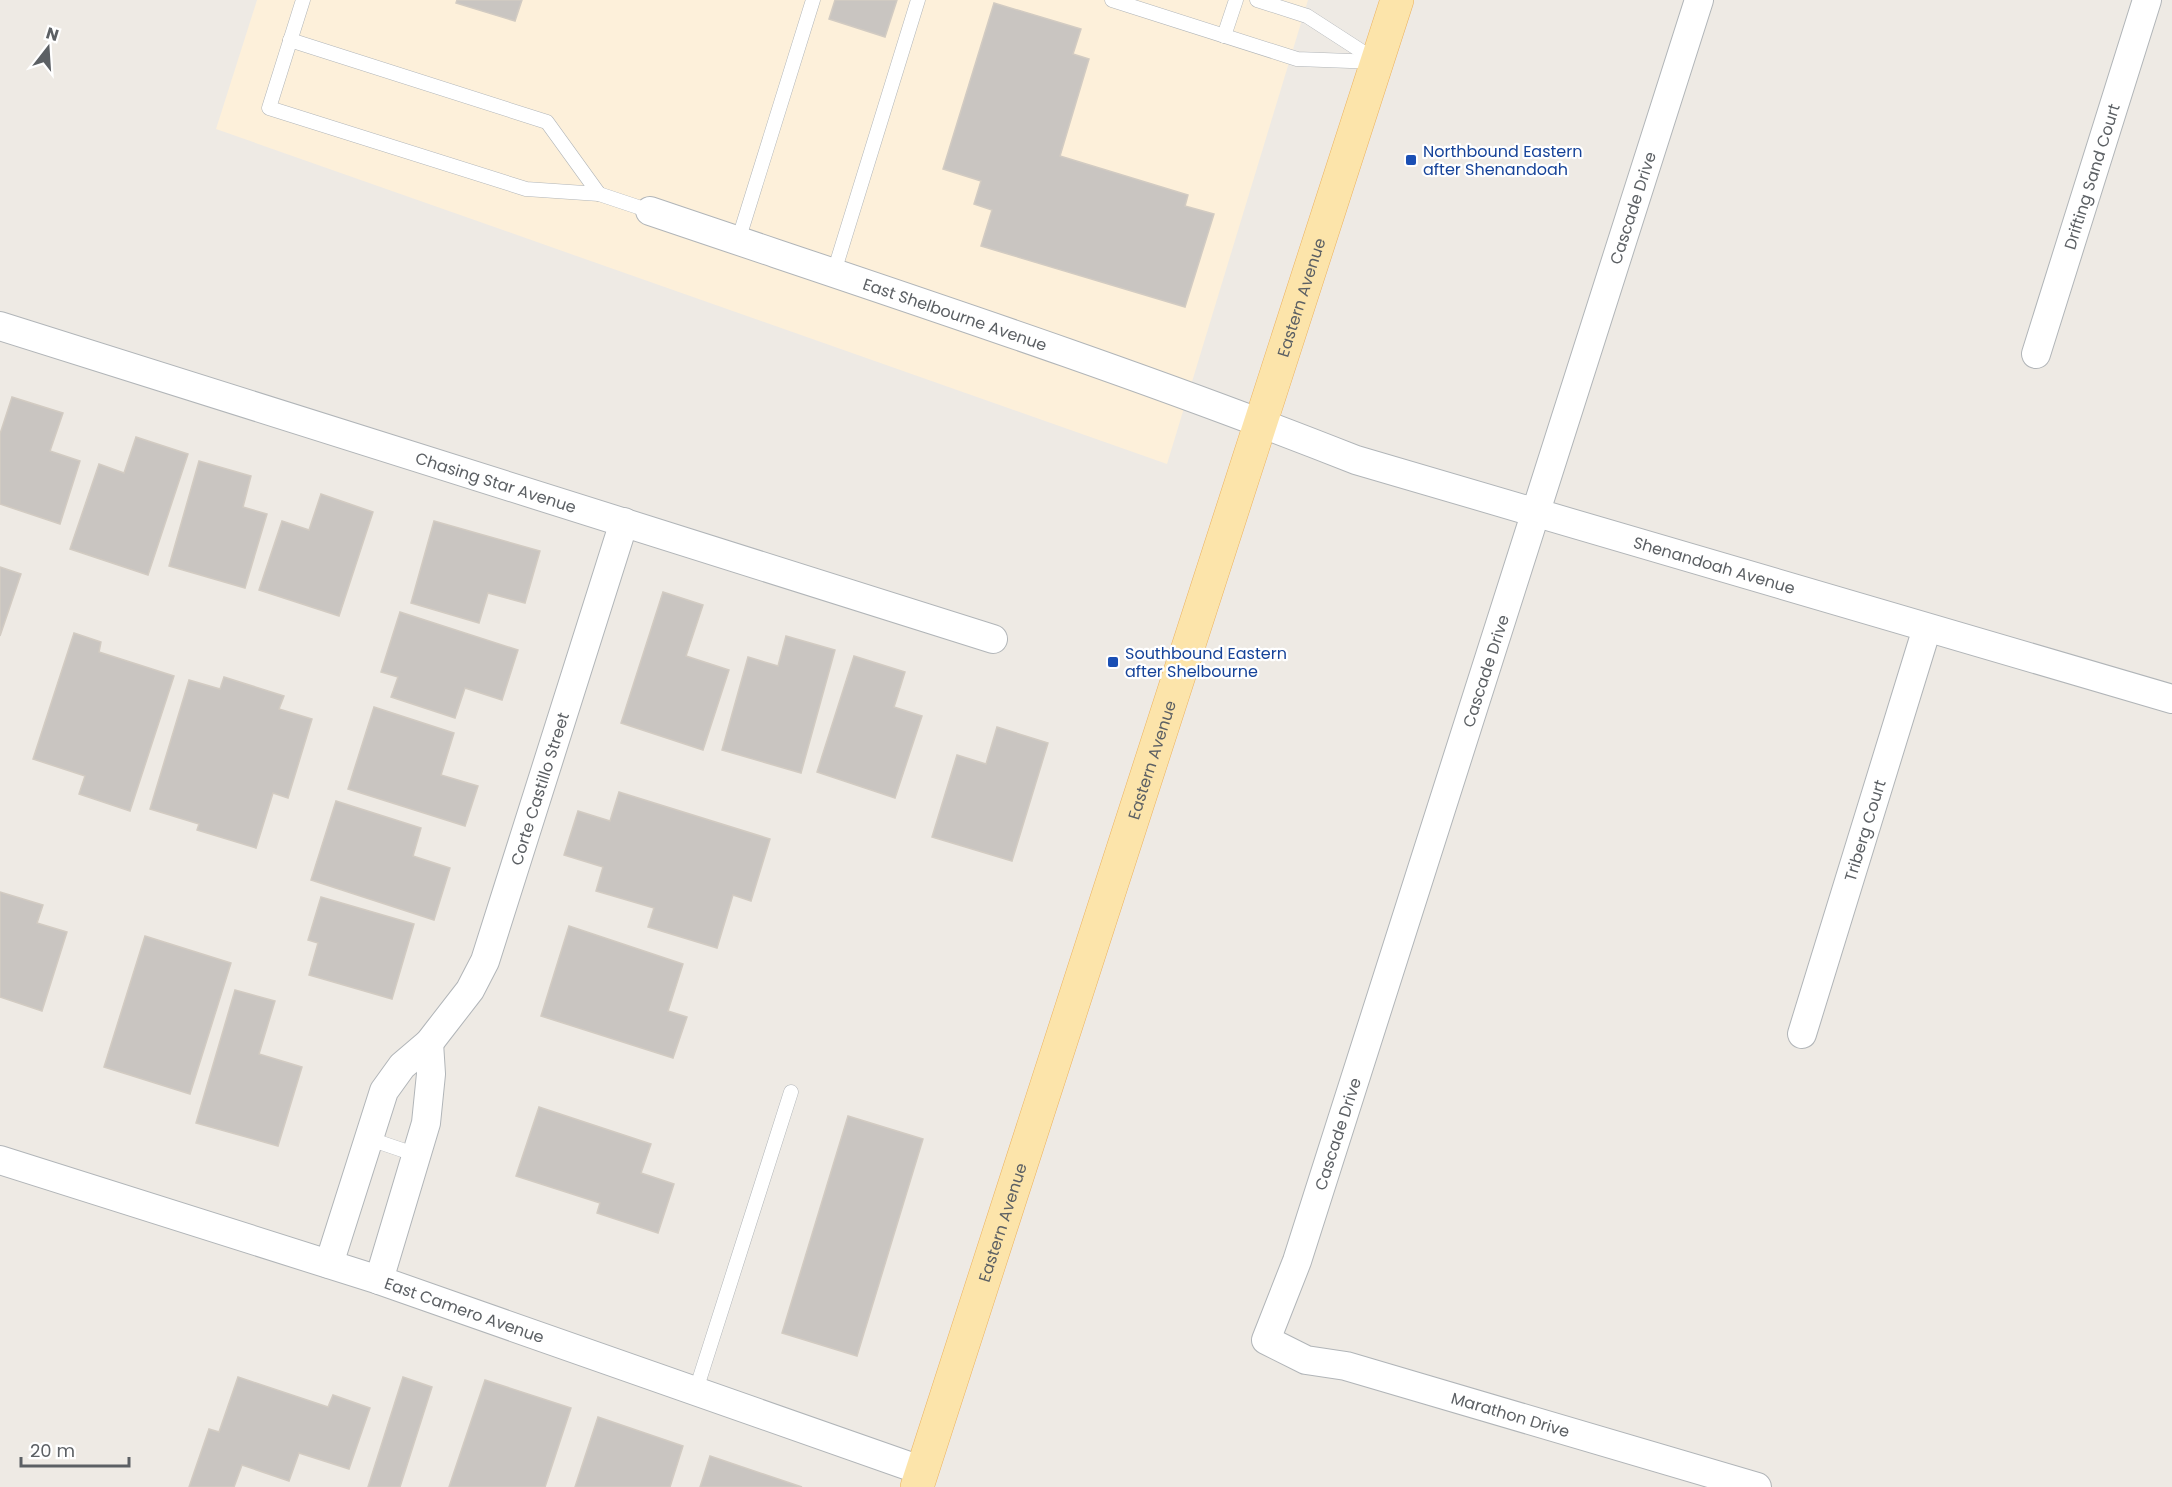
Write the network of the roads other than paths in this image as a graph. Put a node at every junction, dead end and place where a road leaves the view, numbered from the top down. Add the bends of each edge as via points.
1 (303, 0) edge
2 (813, 0) edge
3 (918, 0) edge
4 (1112, 0) edge
5 (1236, 0) edge
6 (1257, 0) edge
7 (1397, 0) edge
8 (1699, 0) edge
9 (2147, 0) edge
10 (1224, 36) junction
11 (290, 40) junction
12 (1377, 62) junction
13 (599, 194) junction
14 (650, 211) joint
15 (738, 241) junction
16 (834, 272) junction
17 (0, 326) edge
18 (2036, 354) dead end
19 (1260, 422) junction
20 (1536, 514) junction
21 (624, 522) junction
22 (1927, 628) junction
23 (993, 639) dead end
24 (2172, 699) edge
25 (1802, 1034) dead end
26 (429, 1043) junction
27 (791, 1092) dead end
28 (370, 1139) junction
29 (417, 1155) junction
30 (0, 1160) edge
31 (329, 1264) junction
32 (380, 1280) junction
33 (1266, 1340) joint
34 (696, 1390) junction
35 (920, 1479) edge
36 (1757, 1487) edge

1 - 11 lane
2 - 15 lane
3 - 16 lane
4 - 10 lane
5 - 10 lane
6 - 12 lane via 1307,16
7 - 12 main road, Eastern Avenue
8 - 20 street, Cascade Drive
9 - 18 street, Drifting Sand Court
10 - 12 lane via 1298,59
11 - 13 lane via 548,122
11 - 13 lane via 269,108 526,189
12 - 19 main road, Eastern Avenue
13 - 14 lane
14 - 15 street, East Shelbourne Avenue
15 - 16 street, East Shelbourne Avenue
16 - 19 street, East Shelbourne Avenue
17 - 21 street, Chasing Star Avenue
19 - 20 street, Shenandoah Avenue via 1356,460
19 - 35 main road, Eastern Avenue
20 - 22 street, Shenandoah Avenue
20 - 33 street, Cascade Drive via 1297,1261
21 - 23 street, Chasing Star Avenue
21 - 26 street, Corte Castillo Street via 485,962 471,990
22 - 24 street, Shenandoah Avenue
22 - 25 street, Triberg Court
26 - 28 street, Corte Castillo Street via 402,1066 384,1091
26 - 29 street via 430,1097
27 - 34 lane
28 - 29 lane
28 - 31 street, Corte Castillo Street
29 - 32 street
30 - 31 street, East Camero Avenue
31 - 32 street, East Camero Avenue
32 - 34 street, East Camero Avenue
33 - 36 street, Marathon Drive via 1306,1360 1346,1366
34 - 35 street, East Camero Avenue

